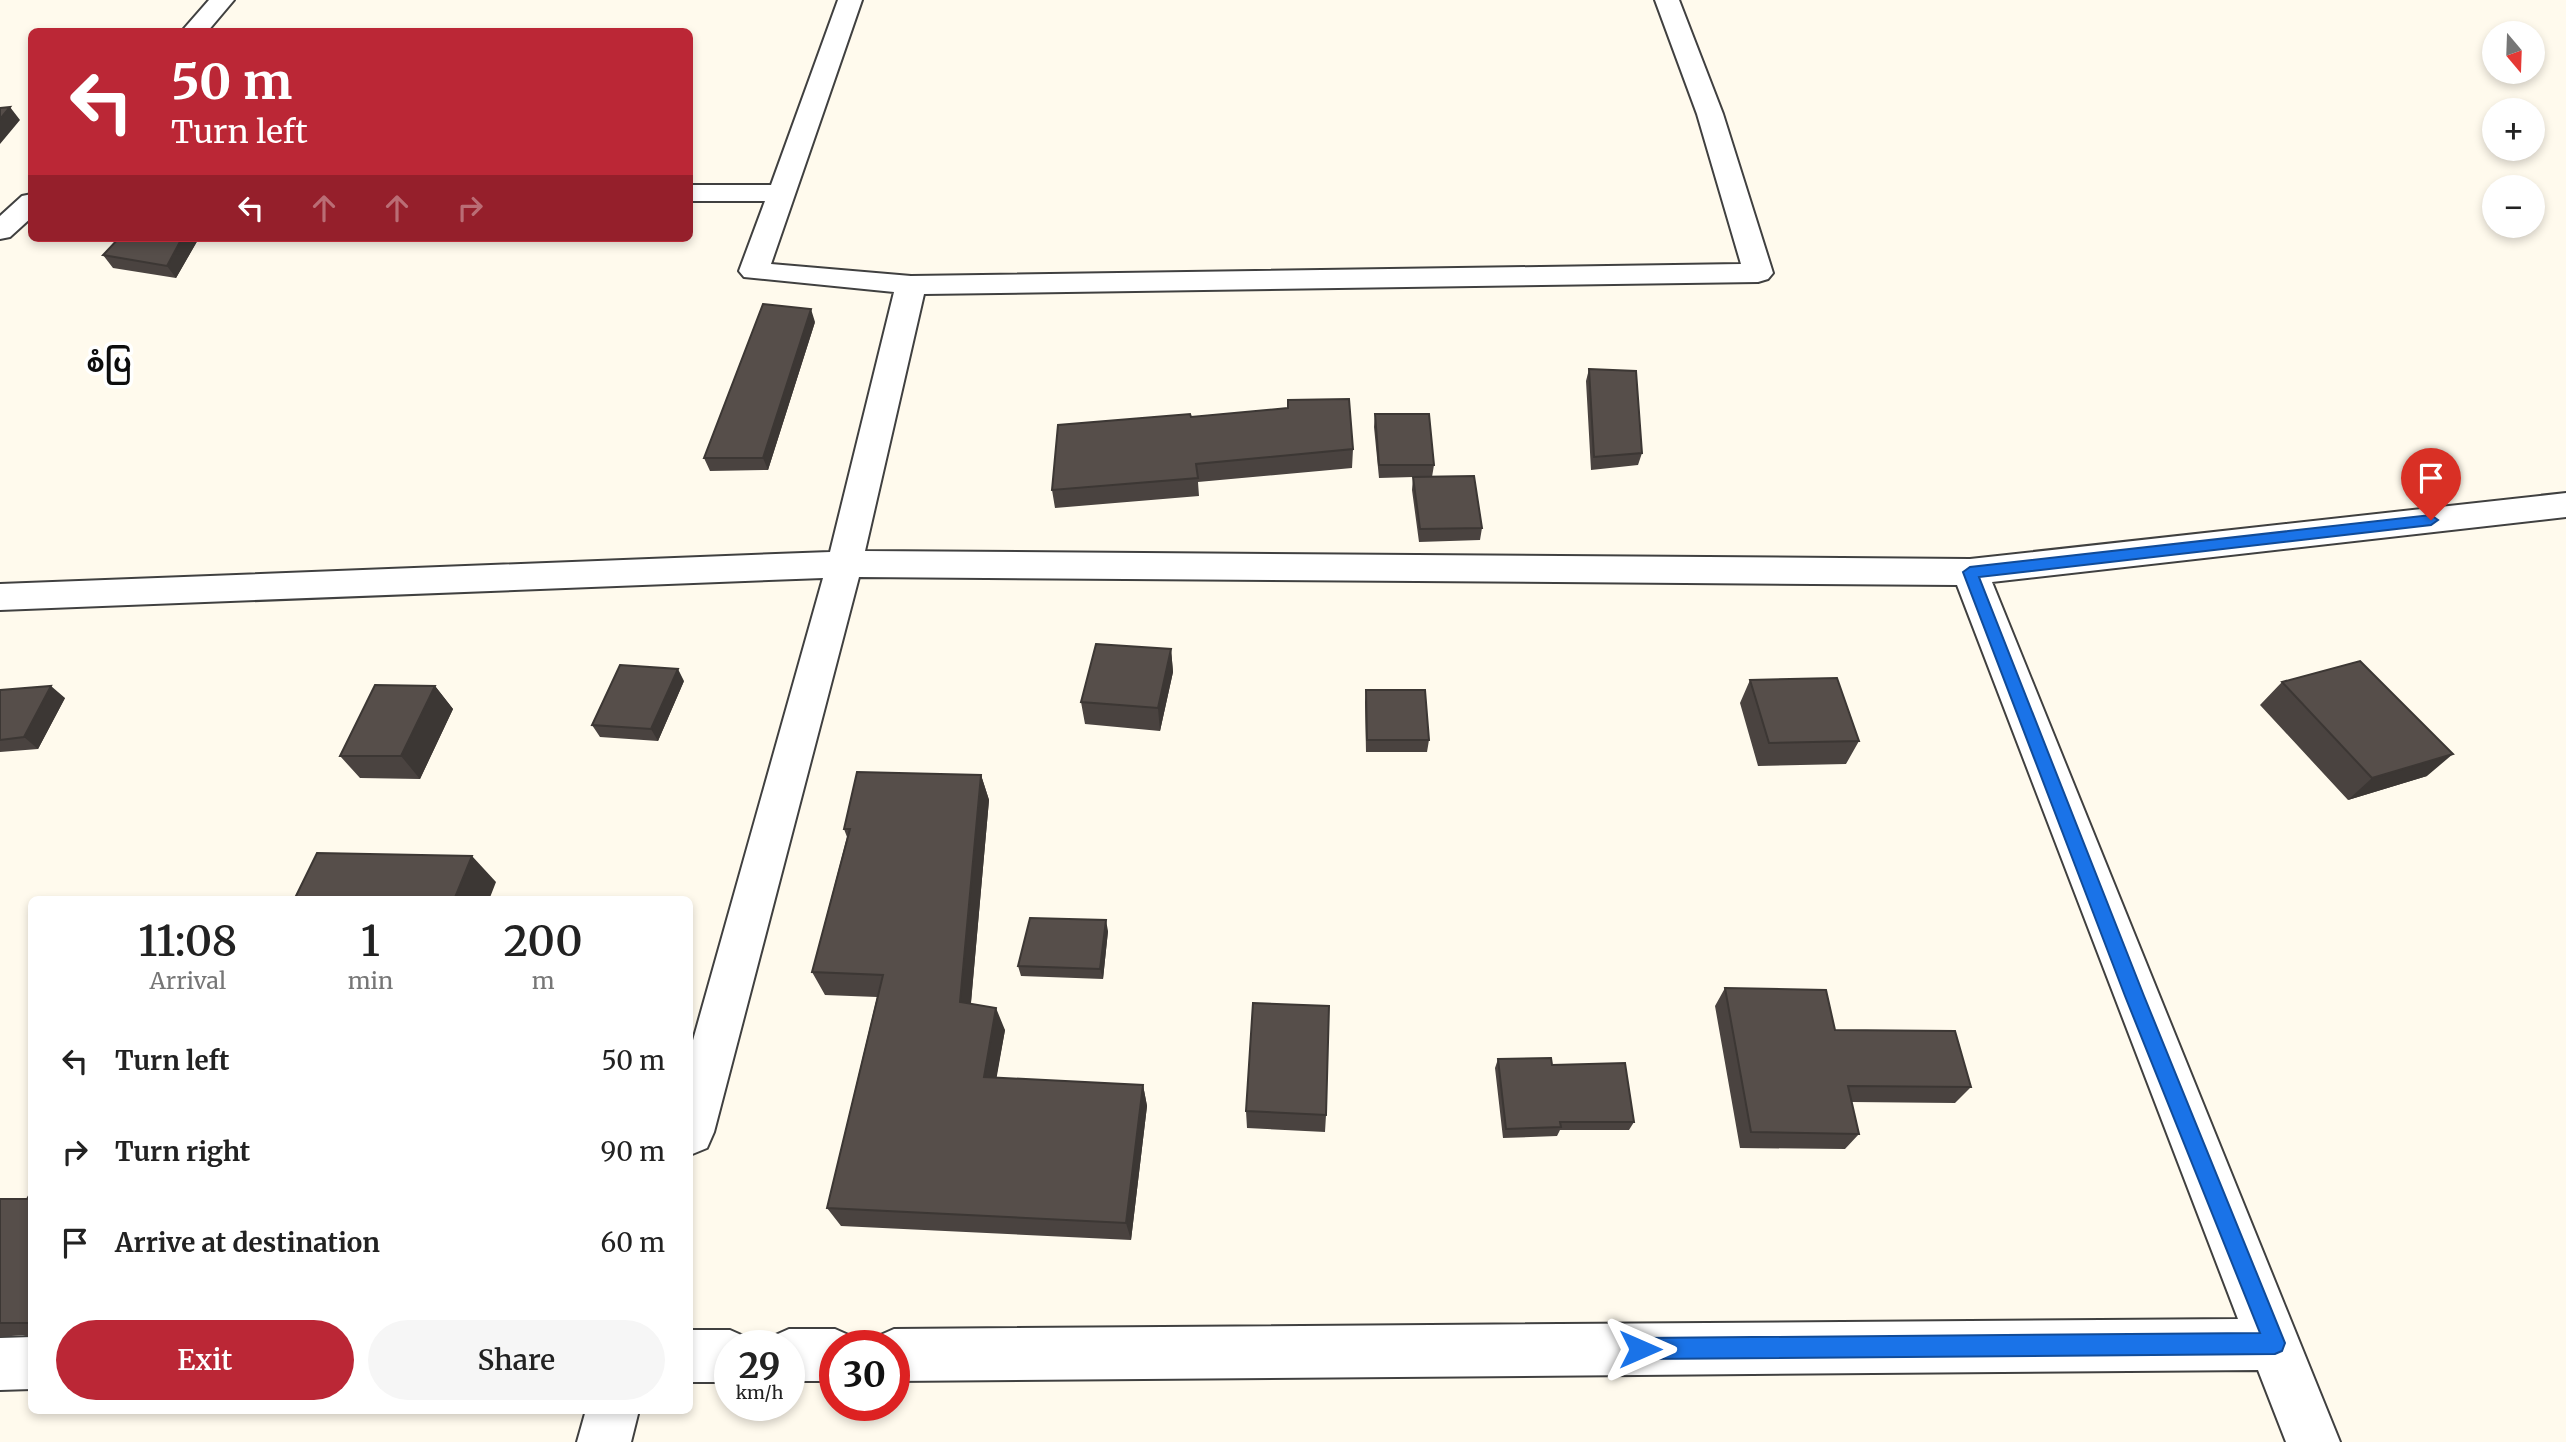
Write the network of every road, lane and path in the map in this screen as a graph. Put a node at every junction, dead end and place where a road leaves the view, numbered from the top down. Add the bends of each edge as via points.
1 (222, 0) edge
2 (850, 0) edge
3 (1667, 0) edge
4 (197, 28) edge
5 (693, 193) edge
6 (781, 193) junction
7 (28, 206) edge
8 (0, 231) edge
9 (911, 285) junction
10 (2566, 505) edge
11 (845, 564) junction
12 (1970, 572) junction
13 (0, 597) edge
14 (693, 1121) edge
15 (2275, 1343) junction
16 (910, 1355) edge
17 (693, 1356) edge
18 (714, 1356) edge
19 (28, 1363) edge
20 (0, 1364) edge
21 (611, 1414) edge
22 (604, 1442) edge
23 (2313, 1442) edge

1 - 4 street
2 - 6 street
3 - 9 street via 1710,114 1758,273
5 - 6 street
6 - 9 street via 754,271
7 - 8 street
9 - 11 street
10 - 12 street
11 - 12 street
11 - 13 street
11 - 14 street
12 - 15 street
15 - 16 street
15 - 23 street
17 - 18 street
19 - 20 street
21 - 22 street

